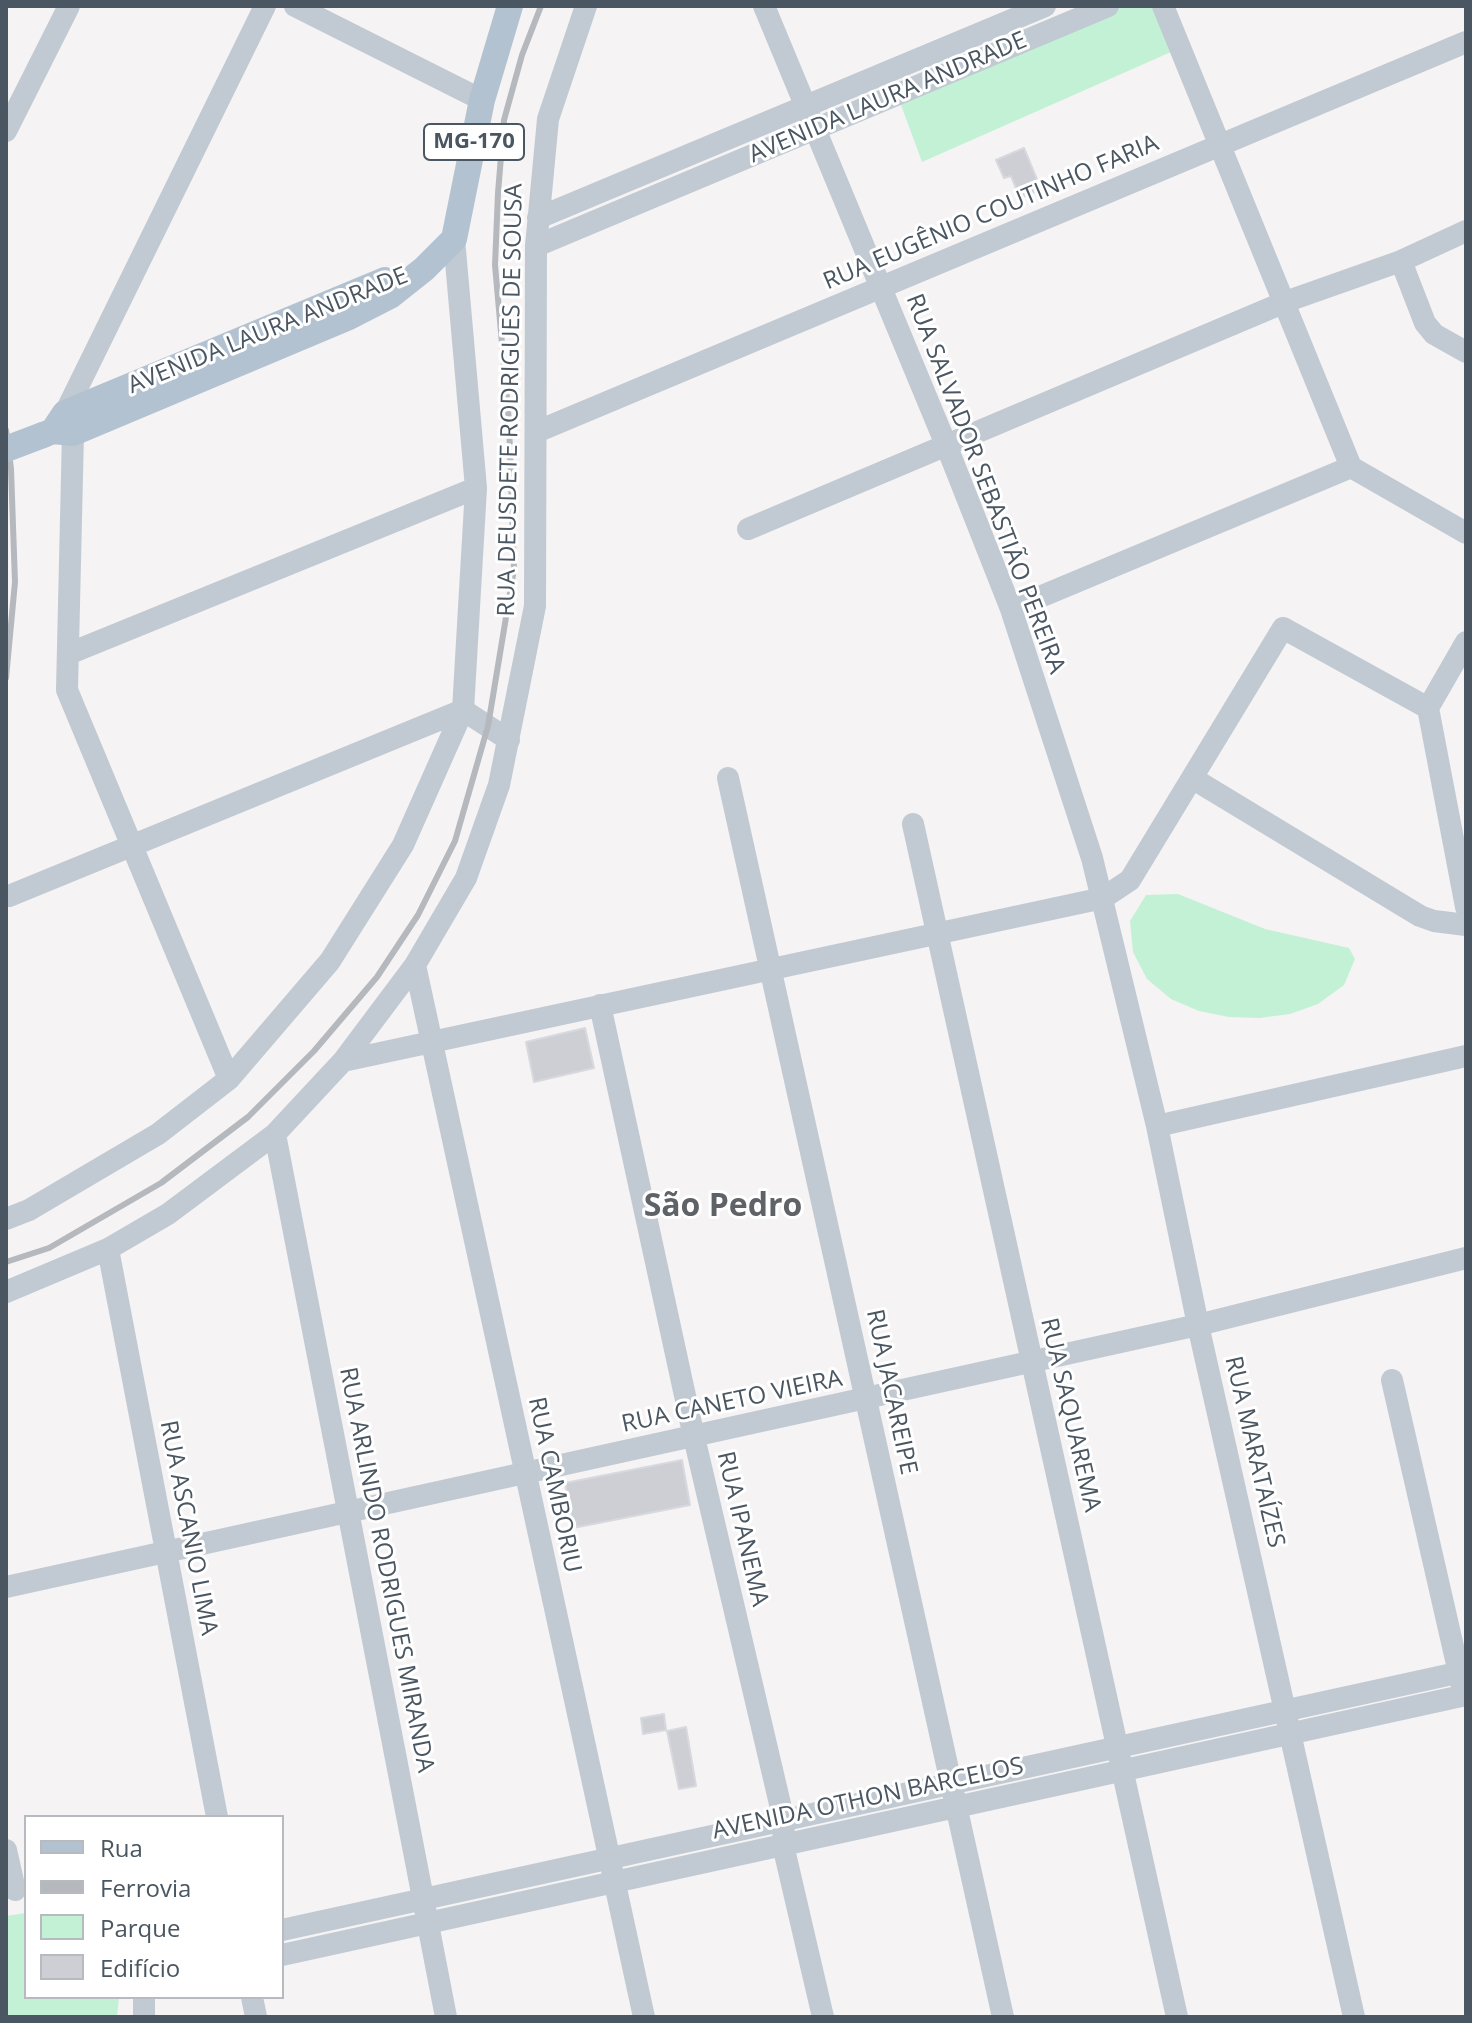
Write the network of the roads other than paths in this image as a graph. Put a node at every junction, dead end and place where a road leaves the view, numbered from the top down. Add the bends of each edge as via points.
1 (69, 6) edge
2 (265, 6) edge
3 (295, 6) edge
4 (510, 6) edge
5 (764, 6) edge
6 (1045, 6) edge
7 (1108, 6) edge
8 (1163, 6) edge
9 (588, 8) edge
10 (1466, 42) edge
11 (482, 100) junction
12 (805, 106) junction
13 (815, 129) junction
14 (6, 131) edge
15 (1220, 145) junction
16 (538, 218) junction
17 (1466, 231) edge
18 (454, 239) junction
19 (536, 246) junction
20 (1401, 261) junction
21 (881, 287) junction
22 (1285, 302) junction
23 (1466, 352) edge
24 (59, 428) junction
25 (536, 432) junction
26 (947, 447) junction
27 (6, 449) edge
28 (1351, 467) junction
29 (476, 488) junction
30 (748, 529) dead end
31 (1466, 533) edge
32 (1011, 609) junction
33 (1466, 642) edge
34 (68, 654) junction
35 (1428, 708) junction
36 (463, 710) junction
37 (509, 740) junction
38 (728, 778) dead end
39 (1192, 778) junction
40 (913, 824) dead end
41 (132, 846) junction
42 (9, 896) dead end
43 (1103, 898) junction
44 (1466, 907) edge
45 (1466, 925) edge
46 (937, 932) junction
47 (415, 965) junction
48 (770, 968) junction
49 (600, 1005) junction
50 (431, 1041) junction
51 (1466, 1056) edge
52 (343, 1061) junction
53 (229, 1079) junction
54 (1157, 1126) junction
55 (275, 1134) junction
56 (6, 1219) edge
57 (108, 1249) junction
58 (1466, 1258) edge
59 (6, 1292) edge
60 (1198, 1325) junction
61 (1032, 1362) junction
62 (1392, 1380) dead end
63 (866, 1399) junction
64 (694, 1437) junction
65 (525, 1474) junction
66 (348, 1512) junction
67 (166, 1552) junction
68 (6, 1587) edge
69 (1464, 1687) edge
70 (1285, 1711) junction
71 (1290, 1733) junction
72 (1117, 1747) junction
73 (1123, 1770) junction
74 (951, 1784) junction
75 (956, 1807) junction
76 (217, 1815) edge
77 (784, 1821) junction
78 (783, 1845) junction
79 (6, 1850) edge
80 (608, 1859) junction
81 (614, 1882) junction
82 (16, 1891) edge
83 (423, 1899) junction
84 (428, 1923) junction
85 (284, 1930) edge
86 (284, 1955) edge
87 (446, 2017) edge
88 (644, 2017) edge
89 (823, 2017) edge
90 (1003, 2017) edge
91 (1177, 2017) edge
92 (1354, 2017) edge

1 - 14 street
2 - 24 street
3 - 11 street
4 - 11 main road, MG-170
5 - 12 street, RUA SALVADOR SEBASTIÃO PEREIRA
6 - 12 street, AVENIDA LAURA ANDRADE
7 - 13 street, AVENIDA LAURA ANDRADE
8 - 15 street
9 - 16 street, RUA DEUSDETE RODRIGUES DE SOUSA via 548,119
10 - 15 street, RUA EUGÊNIO COUTINHO FARIA
11 - 18 main road, MG-170
12 - 13 street, RUA SALVADOR SEBASTIÃO PEREIRA
12 - 16 street, AVENIDA LAURA ANDRADE
13 - 19 street, AVENIDA LAURA ANDRADE
13 - 21 street, RUA SALVADOR SEBASTIÃO PEREIRA
15 - 21 street, RUA EUGÊNIO COUTINHO FARIA
15 - 22 street
16 - 19 street, RUA DEUSDETE RODRIGUES DE SOUSA
17 - 20 street
18 - 24 main road, AVENIDA LAURA ANDRADE via 390,296 349,317
18 - 29 street
19 - 25 street, RUA DEUSDETE RODRIGUES DE SOUSA
20 - 22 street
20 - 23 street via 1425,323
21 - 25 street, RUA EUGÊNIO COUTINHO FARIA
21 - 26 street, RUA SALVADOR SEBASTIÃO PEREIRA
22 - 26 street
22 - 28 street
24 - 27 main road, AVENIDA LAURA ANDRADE, bridge
24 - 34 street
25 - 37 street, RUA DEUSDETE RODRIGUES DE SOUSA via 535,606
26 - 30 street
26 - 32 street, RUA SALVADOR SEBASTIÃO PEREIRA
28 - 31 street
28 - 32 street
29 - 34 street
29 - 36 street
32 - 43 street, RUA SALVADOR SEBASTIÃO PEREIRA
33 - 35 street
34 - 41 street via 67,690
35 - 39 street via 1283,628
35 - 44 street
36 - 37 street
36 - 41 street
36 - 53 street via 403,845 330,961
37 - 47 street, RUA DEUSDETE RODRIGUES DE SOUSA via 466,878
38 - 48 street, RUA JACAREIPE
39 - 43 street via 1130,880
39 - 45 street via 1420,916
40 - 46 street, RUA SAQUAREMA
41 - 42 street
41 - 53 street
43 - 46 street
43 - 54 street, RUA MARATAÍZES
46 - 48 street
46 - 61 street, RUA SAQUAREMA
47 - 50 street, RUA CAMBORIU
47 - 52 street, RUA DEUSDETE RODRIGUES DE SOUSA
48 - 49 street
48 - 63 street, RUA JACAREIPE
49 - 50 street
49 - 64 street, RUA IPANEMA
50 - 52 street
50 - 65 street, RUA CAMBORIU
51 - 54 street
52 - 55 street, RUA DEUSDETE RODRIGUES DE SOUSA
53 - 56 street via 158,1134
54 - 60 street, RUA MARATAÍZES
55 - 57 street, RUA DEUSDETE RODRIGUES DE SOUSA via 168,1214
55 - 66 street, RUA ARLINDO RODRIGUES MIRANDA
57 - 59 street, RUA DEUSDETE RODRIGUES DE SOUSA
57 - 67 street, RUA ASCANIO LIMA
58 - 60 street, RUA CANETO VIEIRA
60 - 61 street, RUA CANETO VIEIRA
60 - 70 street, RUA MARATAÍZES
61 - 63 street, RUA CANETO VIEIRA
61 - 72 street, RUA SAQUAREMA
62 - 69 street
63 - 64 street, RUA CANETO VIEIRA
63 - 74 street, RUA JACAREIPE
64 - 65 street, RUA CANETO VIEIRA
64 - 77 street, RUA IPANEMA
65 - 66 street, RUA CANETO VIEIRA
65 - 80 street, RUA CAMBORIU
66 - 67 street, RUA CANETO VIEIRA
66 - 83 street, RUA ARLINDO RODRIGUES MIRANDA
67 - 68 street, RUA CANETO VIEIRA
67 - 76 street, RUA ASCANIO LIMA
69 - 70 street, AVENIDA OTHON BARCELOS
69 - 71 street, AVENIDA OTHON BARCELOS
70 - 71 street, RUA MARATAÍZES
70 - 72 street, AVENIDA OTHON BARCELOS
71 - 73 street, AVENIDA OTHON BARCELOS
71 - 92 street, RUA MARATAÍZES
72 - 73 street, RUA SAQUAREMA
72 - 74 street, AVENIDA OTHON BARCELOS
73 - 75 street, AVENIDA OTHON BARCELOS
73 - 91 street, RUA SAQUAREMA
74 - 75 street, RUA JACAREIPE
74 - 77 street, AVENIDA OTHON BARCELOS
75 - 78 street, AVENIDA OTHON BARCELOS
75 - 90 street, RUA JACAREIPE
77 - 78 street, RUA IPANEMA
77 - 80 street, AVENIDA OTHON BARCELOS
78 - 81 street, AVENIDA OTHON BARCELOS
78 - 89 street, RUA IPANEMA
79 - 82 street
80 - 81 street, RUA CAMBORIU
80 - 83 street, AVENIDA OTHON BARCELOS
81 - 84 street, AVENIDA OTHON BARCELOS
81 - 88 street, RUA CAMBORIU
83 - 84 street, RUA ARLINDO RODRIGUES MIRANDA
83 - 85 street, AVENIDA OTHON BARCELOS
84 - 86 street, AVENIDA OTHON BARCELOS
84 - 87 street, RUA ARLINDO RODRIGUES MIRANDA

